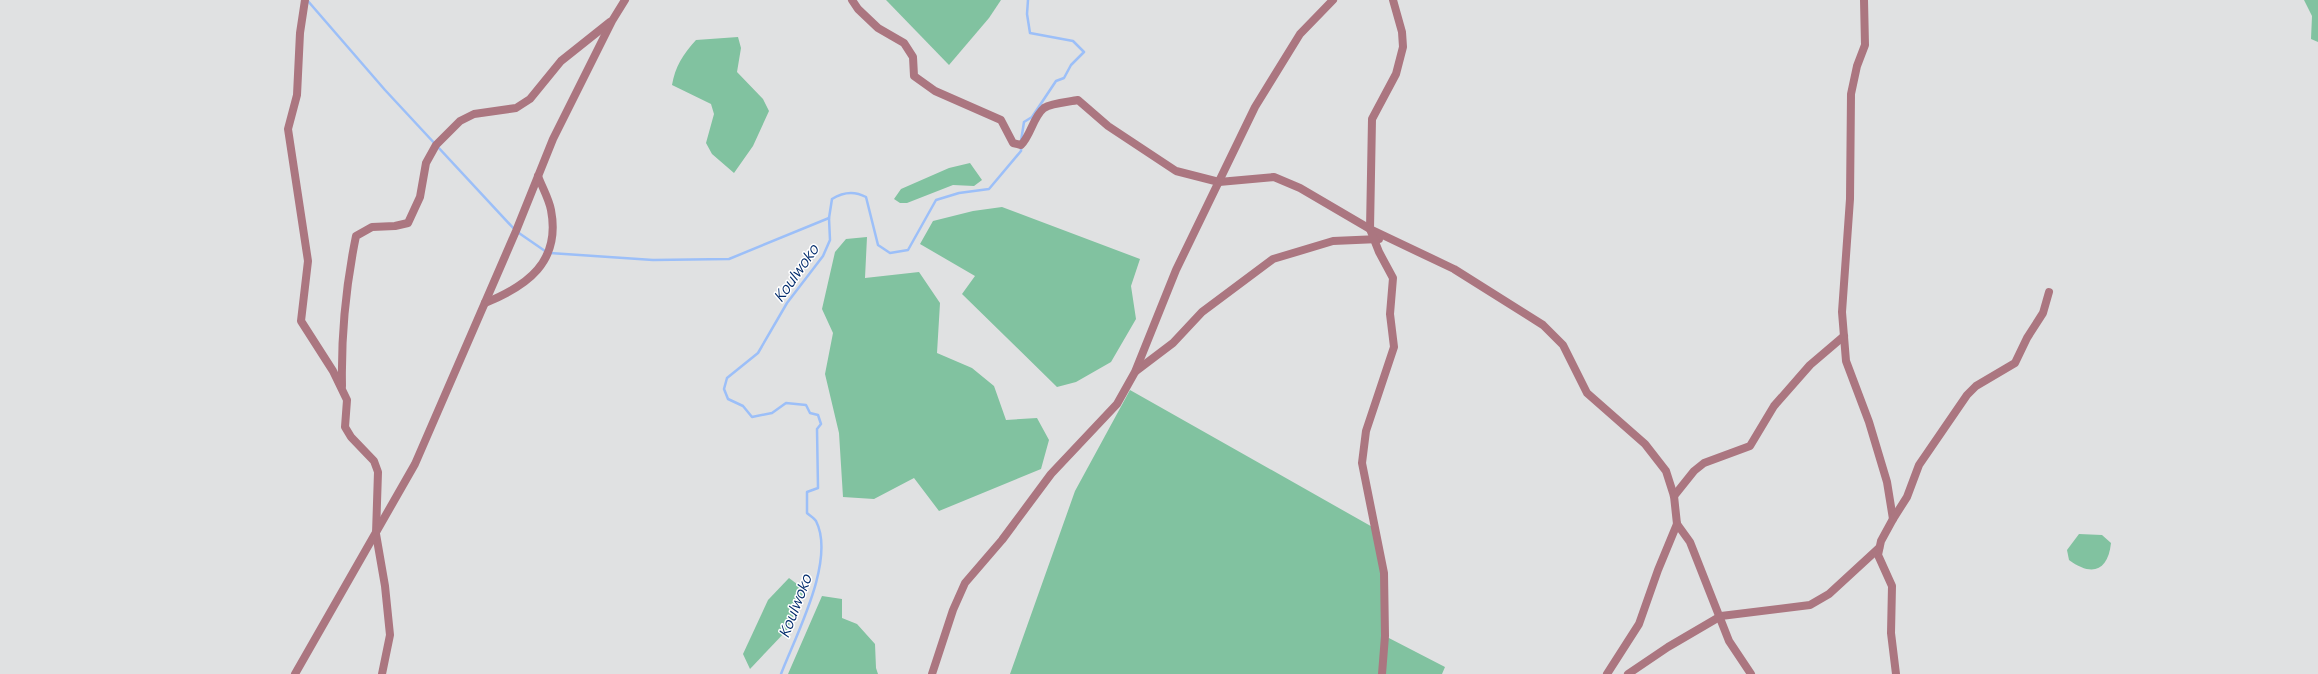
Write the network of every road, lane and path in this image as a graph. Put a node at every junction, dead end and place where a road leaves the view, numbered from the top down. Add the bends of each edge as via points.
1 (305, 0) edge
2 (625, 0) edge
3 (852, 0) edge
4 (1333, 0) edge
5 (1393, 0) edge
6 (1864, 0) edge
7 (612, 21) junction
8 (538, 176) junction
9 (1219, 182) junction
10 (1370, 229) junction
11 (1390, 238) junction
12 (1374, 239) junction
13 (2049, 292) dead end
14 (485, 303) junction
15 (1844, 336) junction
16 (1135, 372) junction
17 (342, 391) junction
18 (1674, 496) junction
19 (1893, 520) junction
20 (1678, 524) junction
21 (376, 534) junction
22 (1879, 548) junction
23 (1718, 617) junction
24 (295, 674) edge
25 (382, 674) edge
26 (932, 674) edge
27 (1382, 674) edge
28 (1607, 674) edge
29 (1628, 674) edge
30 (1751, 674) edge
31 (1896, 674) edge

1 - 17 street via 296,95 288,129 308,261 301,321 333,371
2 - 7 street
3 - 9 street via 878,28 904,43 913,57 914,76 936,91 1001,120 1013,143 1020,145 1026,140 1045,108 1078,100 1108,126 1176,171
4 - 9 street via 1300,34 1284,58 1255,107
5 - 10 street via 1402,32 1403,48 1396,74 1372,119
6 - 15 street via 1865,45 1851,94 1850,199 1842,312
7 - 8 street via 553,139
7 - 17 street via 561,62 530,99 516,108 474,114 460,121 436,146 426,162 420,197 408,223 372,227 356,236 351,258 341,352
8 - 14 street
8 - 14 street via 551,210 552,236 547,253 539,268 526,282 507,294
9 - 10 street via 1274,177 1300,188
9 - 16 street via 1176,270
10 - 11 street
10 - 12 street
11 - 12 street
11 - 18 street via 1454,269 1518,308 1556,336 1587,394 1645,444 1666,471
12 - 16 street via 1333,241 1274,260 1202,312 1173,343
12 - 27 street via 1392,278 1390,314 1394,347 1366,431 1362,463 1384,573 1385,636
13 - 19 street via 2043,313 2015,363 1976,386 1967,395 1919,465 1907,497
14 - 21 street via 415,464
15 - 18 street via 1810,365 1774,406 1750,446 1704,463 1694,471
15 - 19 street via 1846,361 1869,422 1887,482
16 - 26 street via 1116,404 1051,474 1002,540 965,583 953,610
17 - 21 street via 347,400 345,427 350,437 374,461 378,472
18 - 20 street
19 - 22 street
20 - 23 street via 1690,542 1711,592
20 - 28 street via 1639,624
21 - 24 street
21 - 25 street via 390,635
22 - 23 street via 1829,594 1810,605
22 - 31 street via 1879,561 1892,586 1891,633
23 - 29 street via 1668,646
23 - 30 street via 1729,641

